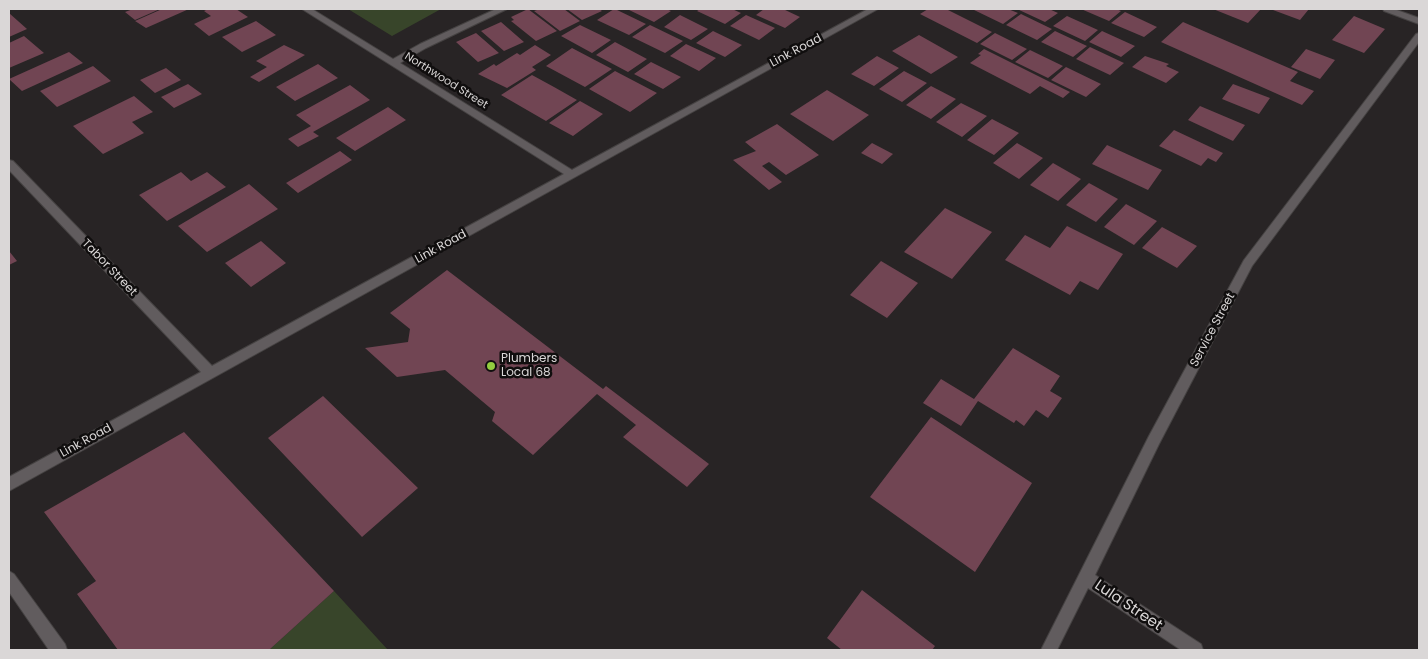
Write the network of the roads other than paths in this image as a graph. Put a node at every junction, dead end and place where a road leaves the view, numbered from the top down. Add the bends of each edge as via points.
1 (306, 9) edge
2 (874, 9) edge
3 (1388, 9) edge
4 (495, 10) edge
5 (1419, 21) edge
6 (1419, 36) edge
7 (393, 63) junction
8 (9, 164) edge
9 (573, 175) junction
10 (210, 372) junction
11 (9, 484) edge
12 (1086, 578) junction
13 (9, 579) edge
14 (59, 650) edge
15 (1049, 650) edge
16 (1194, 650) edge

1 - 7 street, Northwood Street
2 - 9 street, Link Road
3 - 5 street
4 - 7 street
6 - 12 street, Service Street via 1248,264 1154,440
7 - 9 street, Northwood Street
8 - 10 street, Tabor Street
9 - 10 street, Link Road
10 - 11 street, Link Road
12 - 15 street, Service Street
12 - 16 street, Lula Street
13 - 14 street

